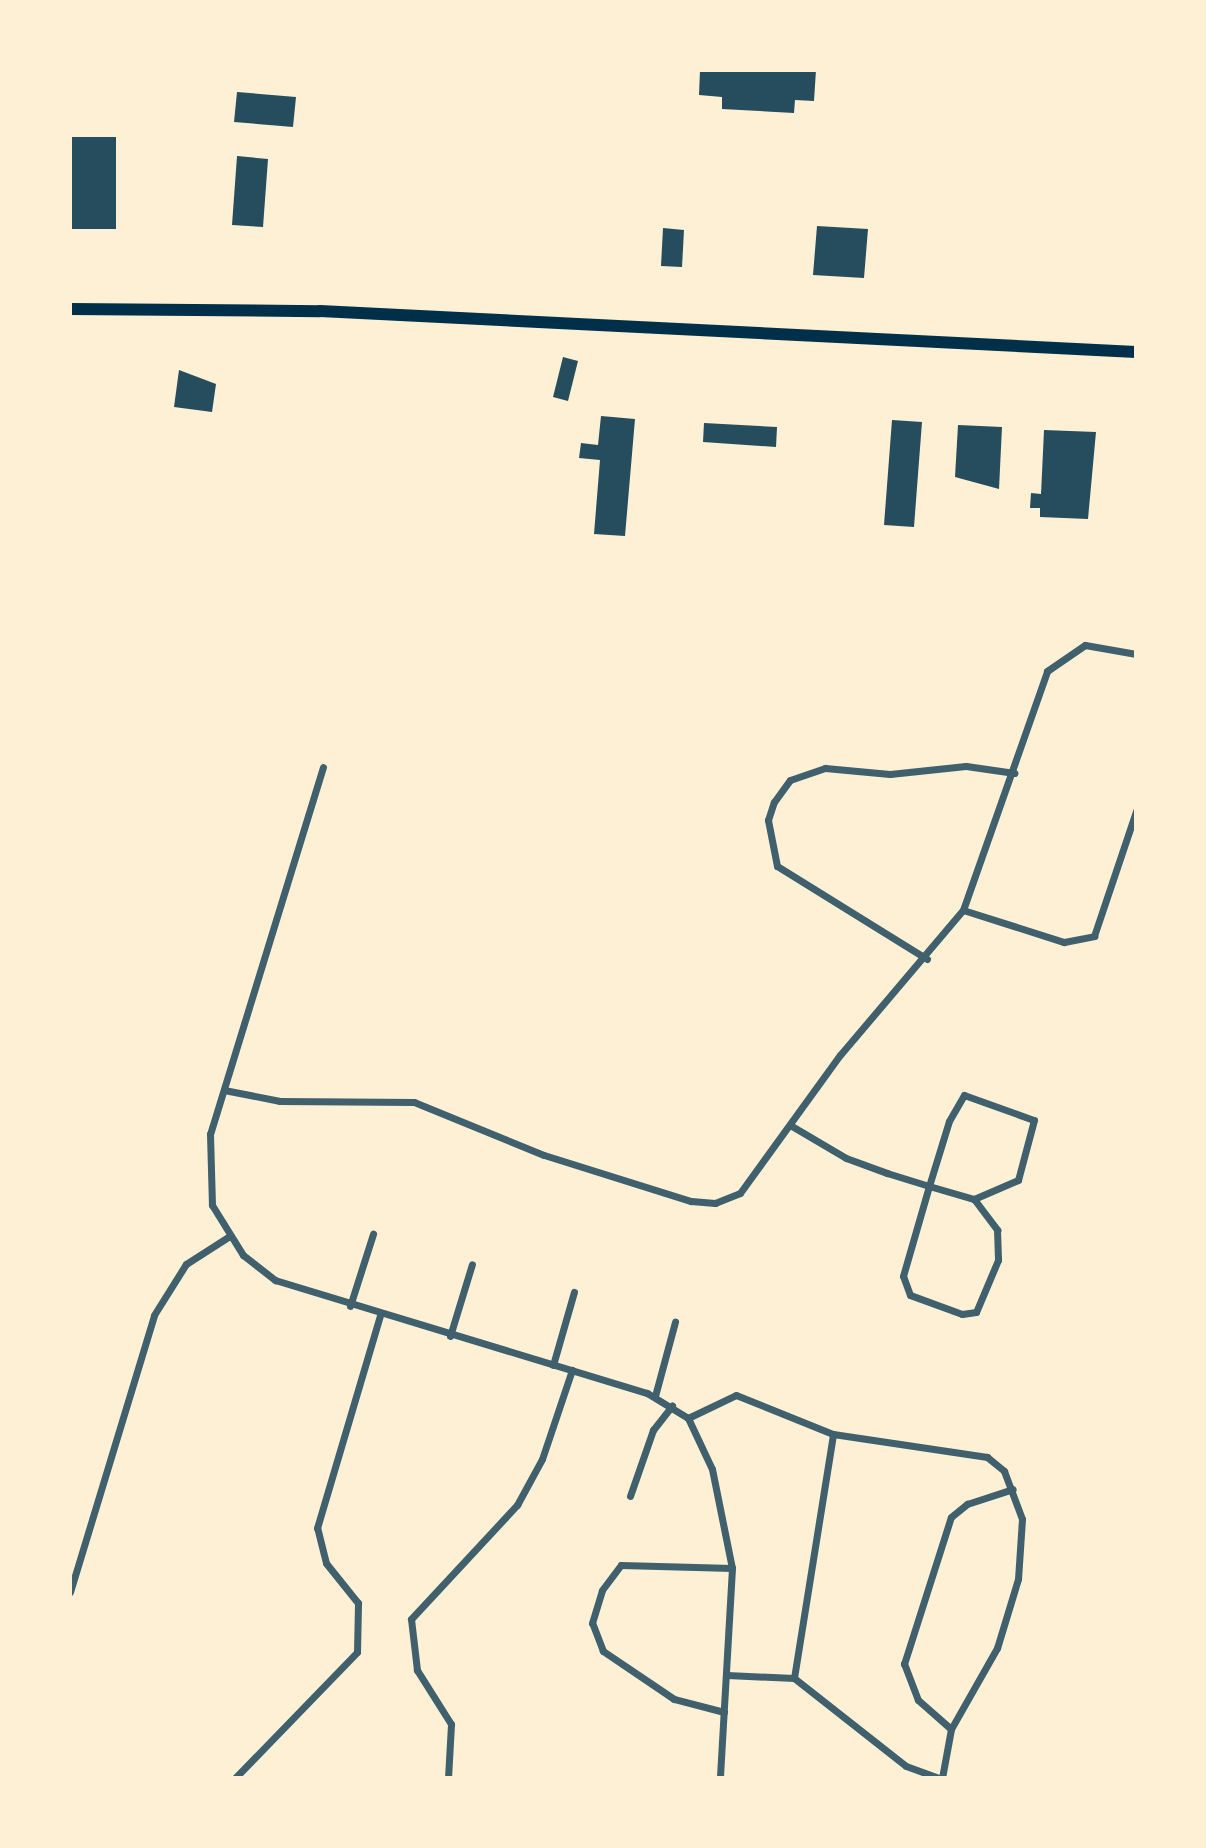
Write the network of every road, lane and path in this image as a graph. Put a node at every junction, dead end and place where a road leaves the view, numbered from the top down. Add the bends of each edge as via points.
1 (70, 309) edge
2 (1136, 352) edge
3 (1136, 654) edge
4 (323, 767) dead end
5 (1014, 773) junction
6 (1136, 811) edge
7 (963, 910) junction
8 (927, 959) junction
9 (224, 1090) junction
10 (790, 1125) junction
11 (929, 1186) junction
12 (974, 1199) junction
13 (373, 1234) dead end
14 (228, 1237) junction
15 (472, 1264) dead end
16 (574, 1292) dead end
17 (350, 1306) junction
18 (380, 1315) junction
19 (675, 1322) dead end
20 (450, 1336) junction
21 (553, 1365) junction
22 (572, 1370) junction
23 (655, 1396) junction
24 (672, 1406) junction
25 (688, 1418) junction
26 (833, 1434) junction
27 (1013, 1489) junction
28 (630, 1496) dead end
29 (732, 1568) junction
30 (70, 1592) edge
31 (727, 1675) junction
32 (794, 1678) junction
33 (724, 1712) junction
34 (951, 1729) junction
35 (235, 1778) edge
36 (448, 1778) edge
37 (720, 1778) edge
38 (941, 1778) edge

1 - 2 main road via 320,311
3 - 5 street via 1085,645 1056,659
4 - 9 street
5 - 7 street
5 - 8 street via 966,766 890,774 825,768 790,780 774,802 768,820 777,866
6 - 7 street via 1094,936 1064,942
7 - 8 street
8 - 10 street via 840,1055
9 - 10 street via 280,1101 414,1102 594,1172 715,1203 751,1184
9 - 14 street via 206,1177
10 - 11 street via 846,1158
11 - 12 street
11 - 12 street via 964,1095 1029,1112 1031,1146 1018,1180
11 - 12 street via 903,1288 962,1314 976,1312 998,1260 997,1230
13 - 17 street
14 - 17 street via 275,1280
14 - 30 street via 186,1264 154,1315
15 - 20 street
16 - 21 street
17 - 18 street
18 - 20 street
18 - 35 street via 317,1528 326,1563 358,1603 361,1636 349,1666
19 - 23 street
20 - 21 street
21 - 22 street
22 - 23 street
22 - 36 street via 524,1494 478,1555 418,1611 409,1636 417,1670 451,1724
23 - 24 street
24 - 25 street
24 - 28 street via 653,1430
25 - 26 street via 736,1395
25 - 29 street via 712,1469
26 - 27 street via 987,1457
26 - 32 street
27 - 34 street via 1023,1547 1011,1611
27 - 34 street via 951,1517 904,1664 918,1700
29 - 31 street
29 - 33 street via 621,1565 602,1590 592,1623 603,1651 674,1699
31 - 32 street
31 - 33 street
32 - 38 street via 906,1766
33 - 37 street
34 - 38 street

